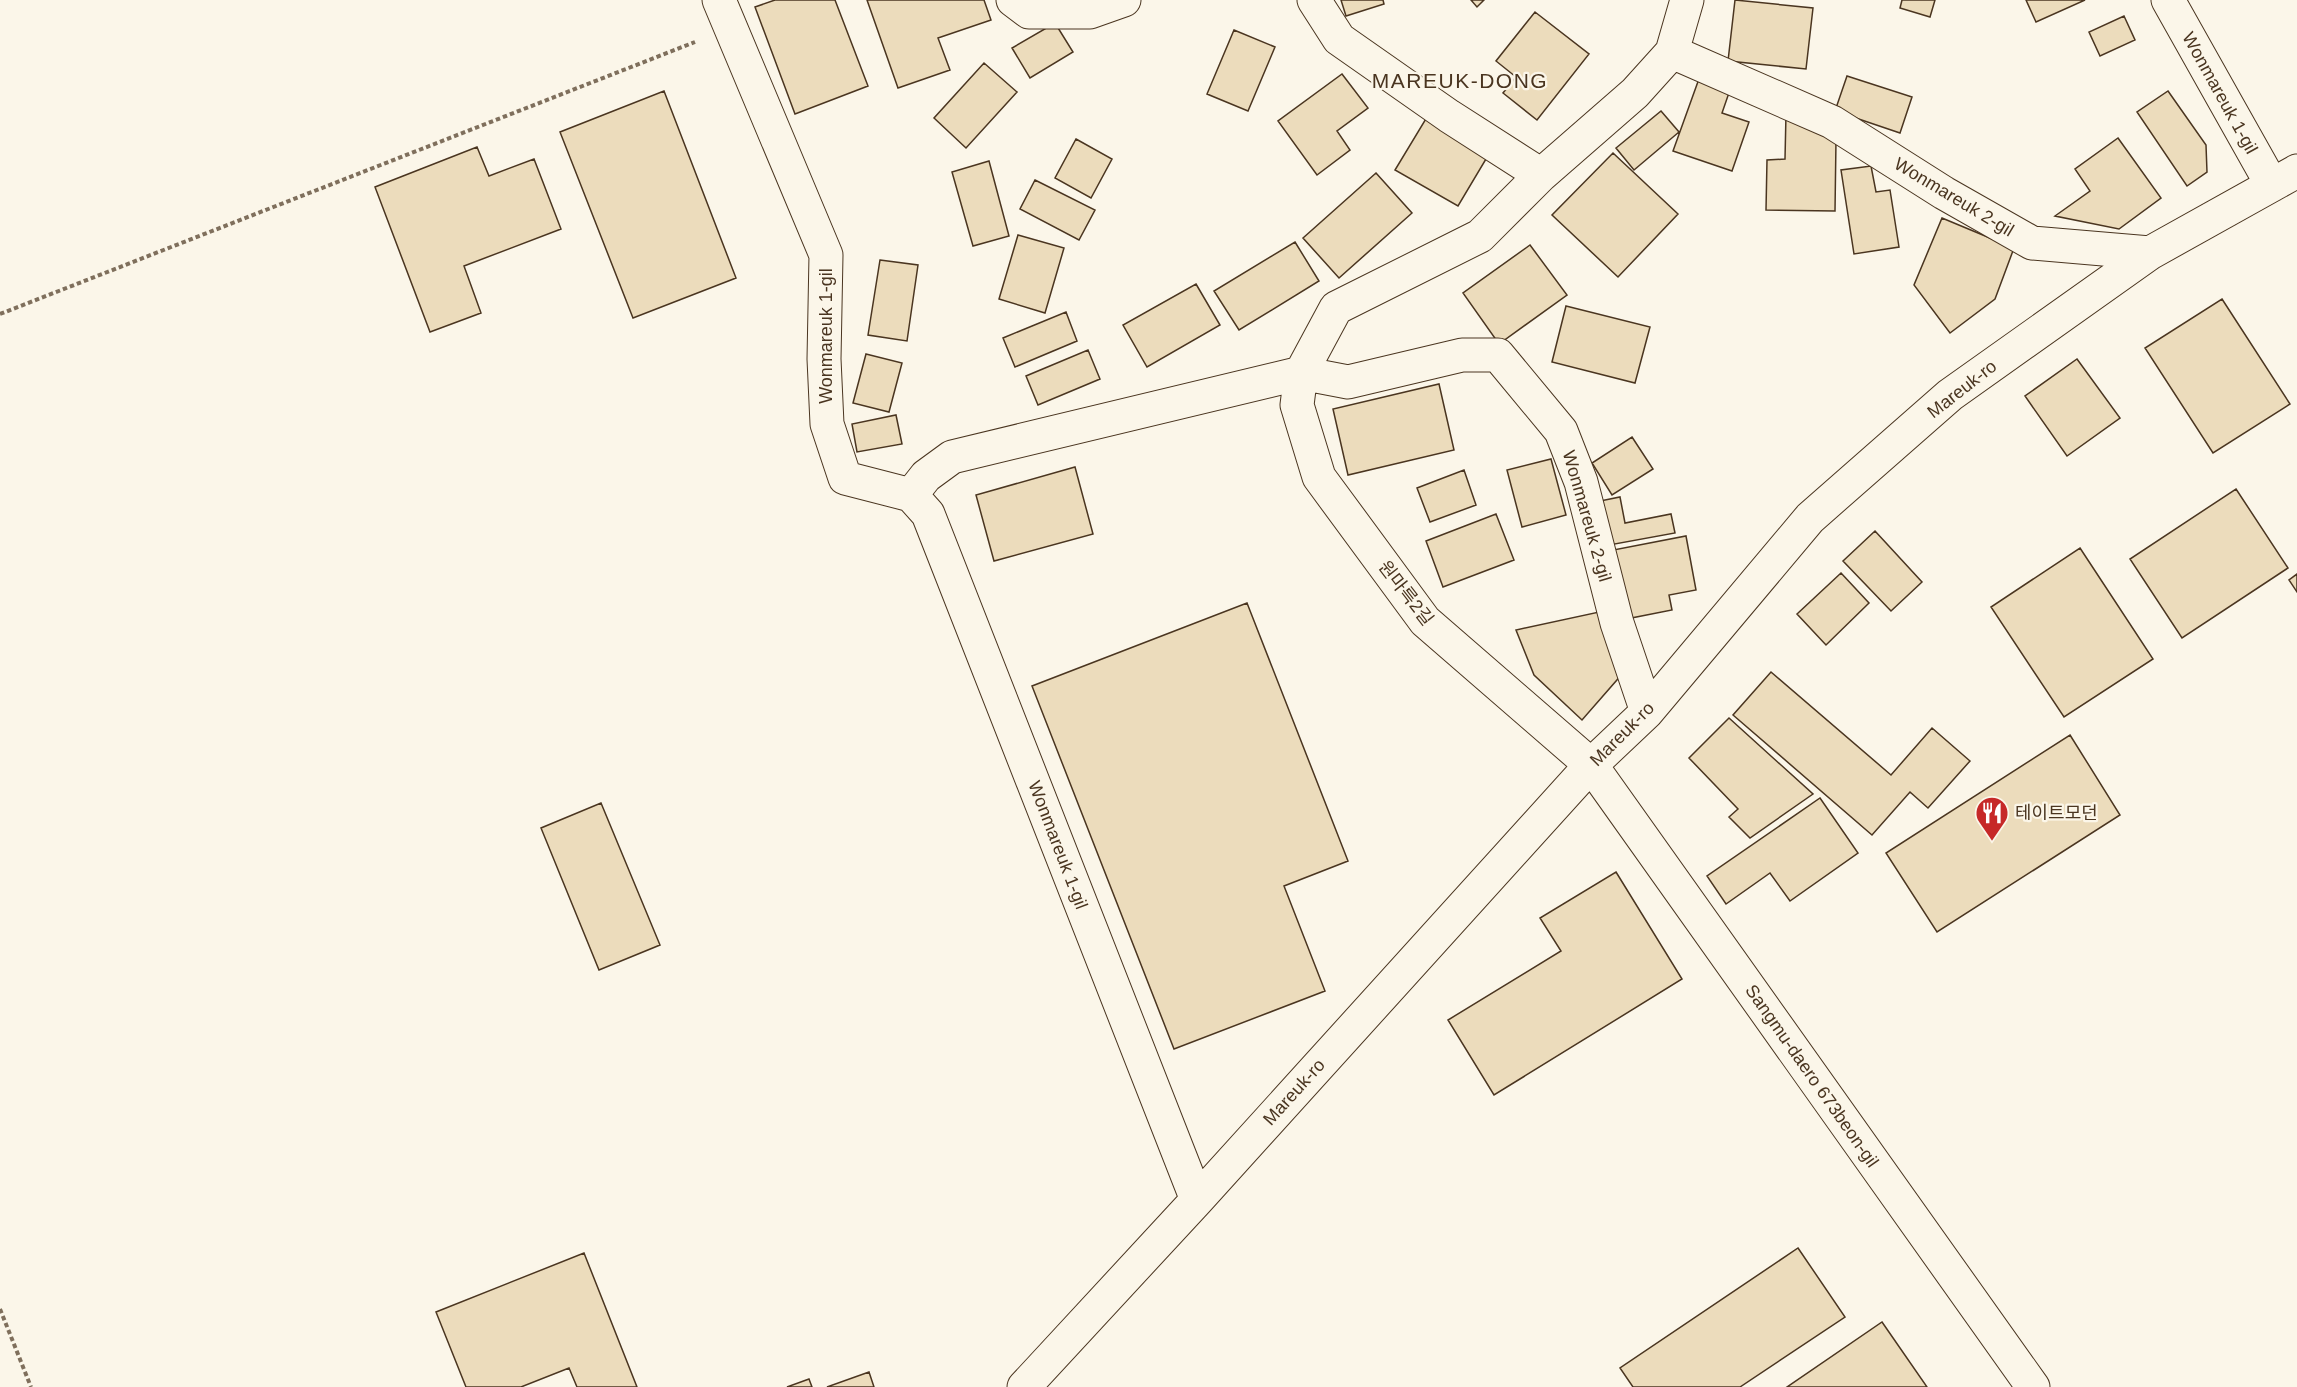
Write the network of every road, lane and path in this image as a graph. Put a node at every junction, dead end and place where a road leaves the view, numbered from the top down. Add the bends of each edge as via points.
1 (1013, 0) edge
2 (1124, 0) edge
3 (1314, 0) edge
4 (1687, 0) edge
5 (2168, 0) edge
6 (725, 14) edge
7 (1672, 52) junction
8 (1541, 175) junction
9 (2285, 178) edge
10 (2150, 253) junction
11 (0, 314) edge
12 (1301, 373) junction
13 (911, 495) junction
14 (1647, 712) junction
15 (1591, 765) junction
16 (1197, 1200) junction
17 (0, 1309) edge
18 (31, 1387) edge
19 (1024, 1387) edge
20 (2033, 1387) edge

1 - 2 street via 1029,12 1090,12
3 - 8 street via 1339,39
4 - 7 street
5 - 9 street, Wonmareuk 1-gil
6 - 11 path
6 - 13 street, Wonmareuk 1-gil via 826,255 826,424 845,478
7 - 8 street via 1635,93
7 - 10 street, Wonmareuk 2-gil via 1832,122 2032,243
8 - 12 street via 1480,236 1336,308
9 - 10 street, Mareuk-ro
10 - 14 street, Mareuk-ro via 1950,395 1810,518
12 - 13 street via 952,457 926,476
12 - 14 street, Wonmareuk 2-gil via 1348,382 1462,355 1498,355 1561,431 1581,482 1617,623
12 - 15 street, 원마륵2길 via 1297,405 1318,477 1425,621
13 - 16 street, Wonmareuk 1-gil via 928,514
14 - 15 street, Mareuk-ro
15 - 16 street, Mareuk-ro
15 - 20 street, Sangmu-daero 673beon-gil
16 - 19 street, Mareuk-ro
17 - 18 path

